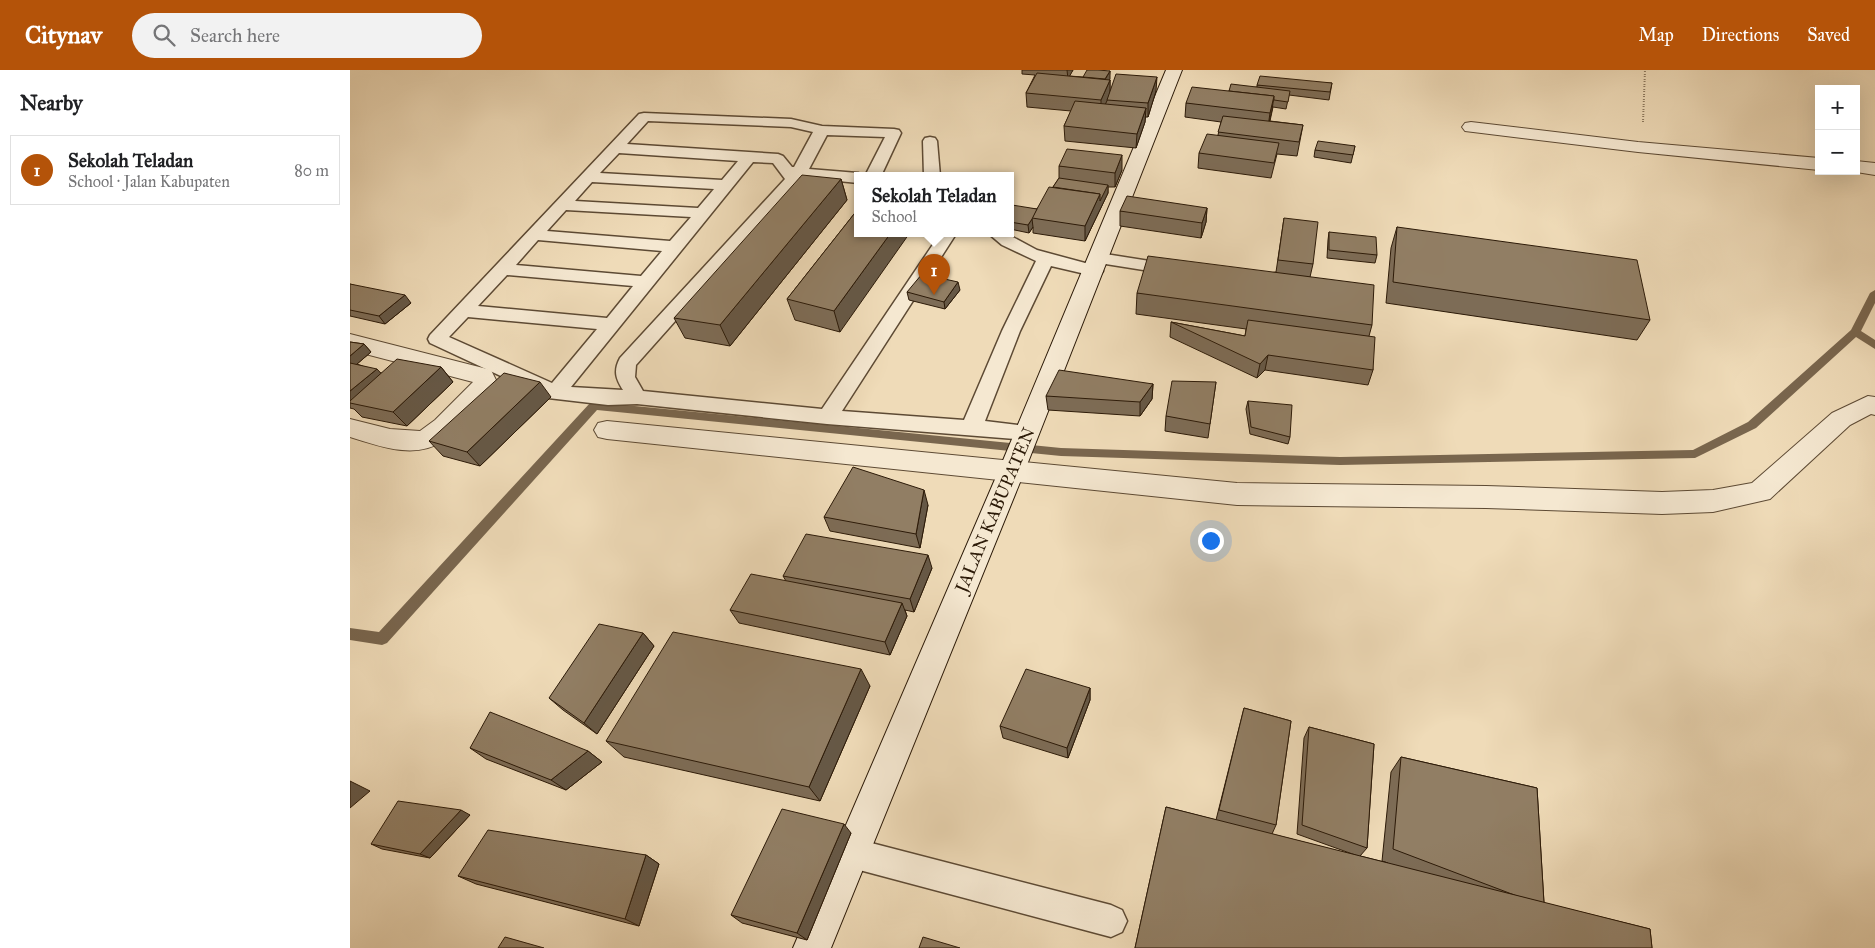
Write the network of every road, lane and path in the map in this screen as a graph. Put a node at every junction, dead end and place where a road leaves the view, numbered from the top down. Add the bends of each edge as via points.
1 (1174, 70) edge
2 (1645, 70) edge
3 (1471, 127) dead end
4 (822, 130) junction
5 (930, 141) dead end
6 (1638, 146) junction
7 (615, 148) junction
8 (748, 157) junction
9 (1815, 164) edge
10 (1860, 167) edge
11 (1875, 169) edge
12 (793, 171) junction
13 (875, 172) edge
14 (932, 172) edge
15 (588, 177) junction
16 (854, 178) edge
17 (726, 185) junction
18 (562, 205) junction
19 (702, 214) junction
20 (534, 235) junction
21 (946, 237) edge
22 (1001, 237) edge
23 (675, 247) junction
24 (1044, 260) junction
25 (1096, 265) junction
26 (502, 269) junction
27 (1192, 272) edge
28 (646, 282) junction
29 (463, 311) junction
30 (611, 324) junction
31 (350, 342) edge
32 (555, 393) junction
33 (637, 397) junction
34 (1875, 406) edge
35 (827, 417) junction
36 (350, 428) edge
37 (971, 429) junction
38 (607, 430) dead end
39 (1020, 451) junction
40 (852, 853) junction
41 (1111, 921) dead end
42 (817, 947) edge

1 - 25 street, JALAN KABUPATEN
2 - 6 path via 1644,118
3 - 6 street
4 - 7 lane via 791,123 644,117
4 - 12 lane
4 - 13 lane via 894,133
5 - 14 lane
6 - 9 street
7 - 8 lane
7 - 15 lane
8 - 12 lane via 778,159
8 - 17 lane
10 - 11 street
12 - 16 lane
12 - 33 lane via 793,178 627,363 625,377
15 - 17 lane
15 - 18 lane
17 - 19 lane
18 - 19 lane
18 - 20 lane
19 - 23 lane
20 - 23 lane
20 - 26 lane
21 - 35 lane
22 - 24 lane
23 - 28 lane
24 - 25 lane
24 - 37 lane
25 - 27 lane
25 - 39 street, JALAN KABUPATEN
26 - 28 lane
26 - 29 lane
28 - 30 lane
29 - 30 lane
29 - 32 lane via 437,338
30 - 32 lane
31 - 36 street via 482,376 485,382 480,391 430,438 406,442
32 - 33 lane
33 - 35 lane
34 - 39 street via 1868,405 1841,419 1760,492 1713,501 1662,503 1236,494
35 - 37 lane
37 - 39 lane
38 - 39 street
39 - 40 street, JALAN KABUPATEN
40 - 41 lane
40 - 42 street, JALAN KABUPATEN

